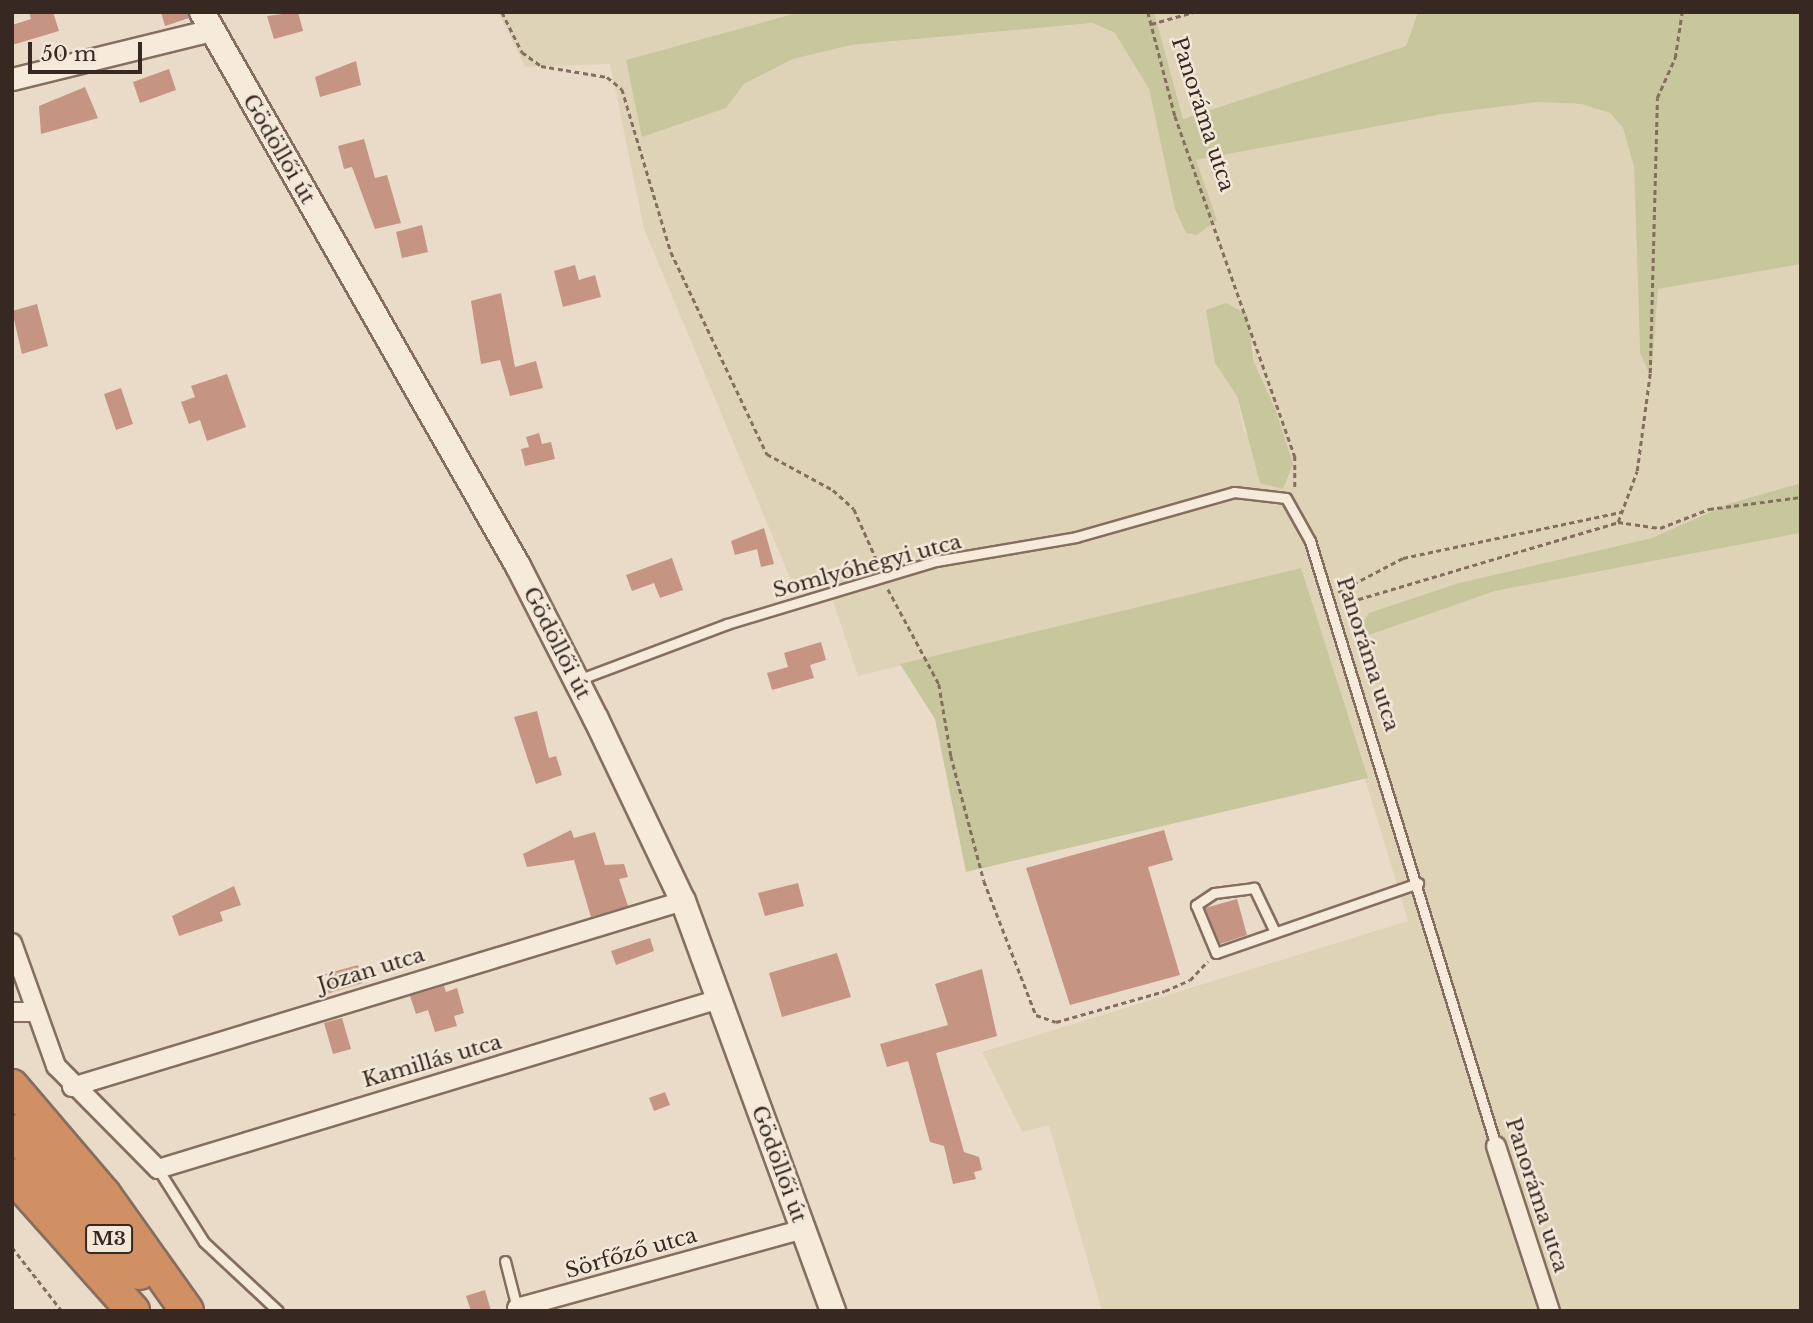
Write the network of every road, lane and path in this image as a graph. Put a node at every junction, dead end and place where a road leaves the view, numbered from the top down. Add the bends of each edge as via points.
1 (502, 12) edge
2 (1148, 12) edge
3 (1193, 12) edge
4 (1682, 12) edge
5 (207, 21) edge
6 (1151, 24) junction
7 (12, 79) edge
8 (1801, 497) edge
9 (1295, 505) junction
10 (1622, 512) junction
11 (1618, 522) junction
12 (883, 578) junction
13 (1326, 598) junction
14 (1329, 608) junction
15 (576, 681) junction
16 (1418, 883) junction
17 (683, 901) junction
18 (1274, 930) junction
19 (12, 943) edge
20 (1213, 952) junction
21 (719, 999) junction
22 (12, 1012) edge
23 (33, 1012) junction
24 (12, 1086) edge
25 (72, 1087) junction
26 (12, 1131) edge
27 (1496, 1146) joint
28 (158, 1169) junction
29 (12, 1175) edge
30 (803, 1228) junction
31 (12, 1247) edge
32 (505, 1261) dead end
33 (517, 1308) joint
34 (62, 1311) edge
35 (133, 1311) edge
36 (173, 1311) edge
37 (187, 1311) edge
38 (278, 1311) edge
39 (833, 1311) edge
40 (1550, 1311) edge

1 - 12 path via 522,52 541,66 607,77 631,102 650,197 671,252 767,454 833,490 854,509 876,547
2 - 6 path, Panoráma utca
3 - 6 path
4 - 10 path via 1675,58 1657,98 1650,373 1637,471
5 - 7 street
5 - 15 main road, Gödöllői út via 518,566
6 - 9 path, Panoráma utca via 1175,116 1295,456
8 - 11 path via 1709,509 1660,528
9 - 12 lane, Somlyóhegyi utca via 1270,492 1234,492 1076,537 936,561
9 - 13 lane, Panoráma utca
10 - 11 path
10 - 13 path via 1403,558
11 - 14 path
12 - 15 lane, Somlyóhegyi utca via 727,624
12 - 20 path via 912,644 939,684 951,756 984,881 1036,1015 1047,1022 1066,1020 1181,986
13 - 14 lane, Panoráma utca
14 - 16 lane, Panoráma utca
15 - 17 main road, Gödöllői út
16 - 18 lane
16 - 27 lane, Panoráma utca
17 - 21 main road, Gödöllői út
17 - 25 street, Józan utca
18 - 20 lane
18 - 20 lane via 1254,888 1202,898 1196,905 1200,925
19 - 23 street
21 - 28 street, Kamillás utca
21 - 30 main road, Gödöllői út
22 - 23 street
23 - 25 street via 55,1066
24 - 37 highway via 85,1169
25 - 28 street via 122,1127
26 - 36 highway, M3
27 - 40 street, Panoráma utca
28 - 38 lane via 204,1242
29 - 35 highway, M3
30 - 33 street, Sörfőző utca
30 - 39 main road, Gödöllői út
31 - 34 path
32 - 33 lane, Sörfőző utca

